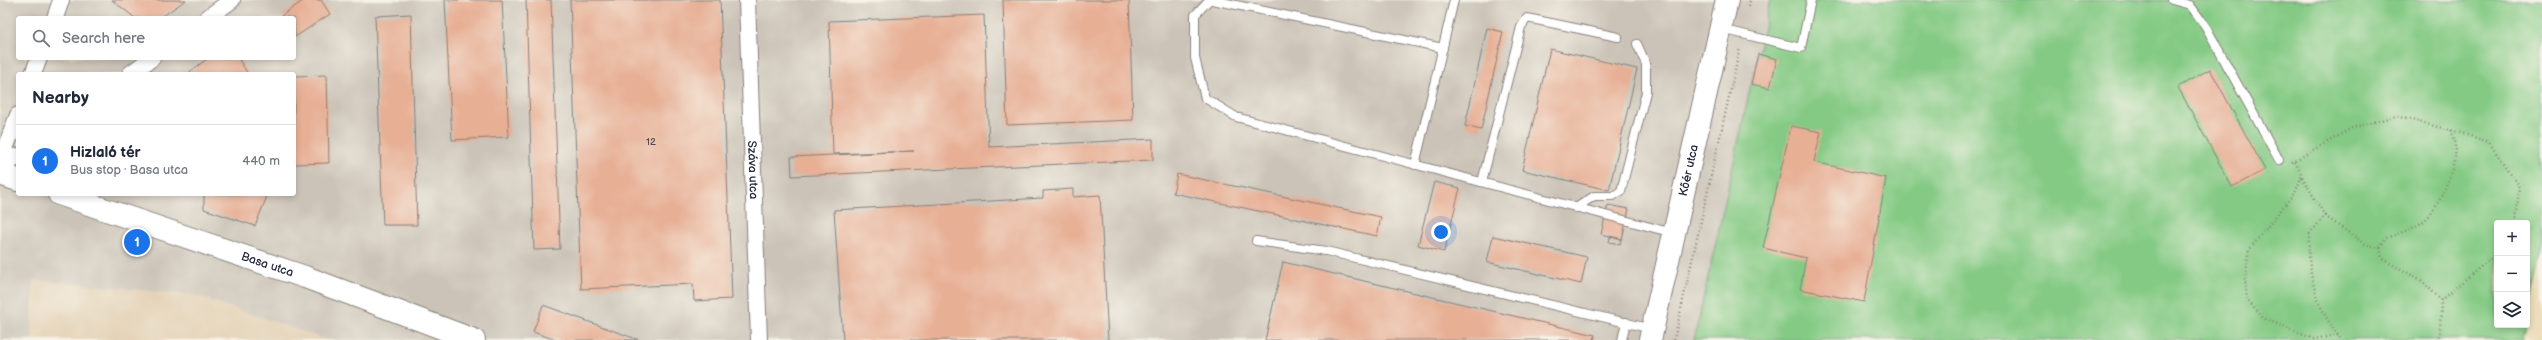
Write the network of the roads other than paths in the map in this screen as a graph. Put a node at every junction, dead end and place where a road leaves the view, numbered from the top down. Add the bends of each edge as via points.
1 (61, 0) edge
2 (232, 0) edge
3 (747, 0) edge
4 (1211, 0) edge
5 (1454, 0) edge
6 (1727, 0) edge
7 (1811, 0) edge
8 (2172, 0) edge
9 (56, 16) edge
10 (210, 16) edge
11 (1720, 29) junction
12 (1618, 37) dead end
13 (1637, 44) dead end
14 (1443, 48) junction
15 (39, 60) edge
16 (149, 60) edge
17 (34, 72) edge
18 (133, 72) edge
19 (16, 120) edge
20 (16, 157) edge
21 (2279, 160) dead end
22 (0, 162) edge
23 (1415, 165) junction
24 (0, 169) edge
25 (0, 174) edge
26 (16, 179) edge
27 (1482, 182) junction
28 (65, 196) edge
29 (1576, 208) junction
30 (1674, 233) junction
31 (1256, 241) dead end
32 (1626, 322) junction
33 (1651, 334) edge
34 (474, 340) edge
35 (759, 340) edge
36 (1622, 340) edge

1 - 9 street
2 - 10 street
3 - 35 street, Száva utca
4 - 14 lane
4 - 23 lane via 1195,15 1195,58 1205,98 1236,117
5 - 14 lane
6 - 11 street, Kőér utca
7 - 11 lane via 1801,48
8 - 21 lane via 2190,5 2206,27
11 - 30 street, Kőér utca
12 - 27 lane via 1526,18 1520,27
13 - 29 lane via 1646,64 1646,92 1621,191 1613,196 1594,196
14 - 23 lane
15 - 17 street
16 - 18 street
19 - 22 street
20 - 24 street
23 - 27 lane
25 - 26 street
27 - 29 lane
28 - 34 street, Basa utca via 305,277
29 - 30 lane
30 - 33 street, Kőér utca
31 - 32 lane via 1326,251
32 - 33 lane
32 - 36 lane

